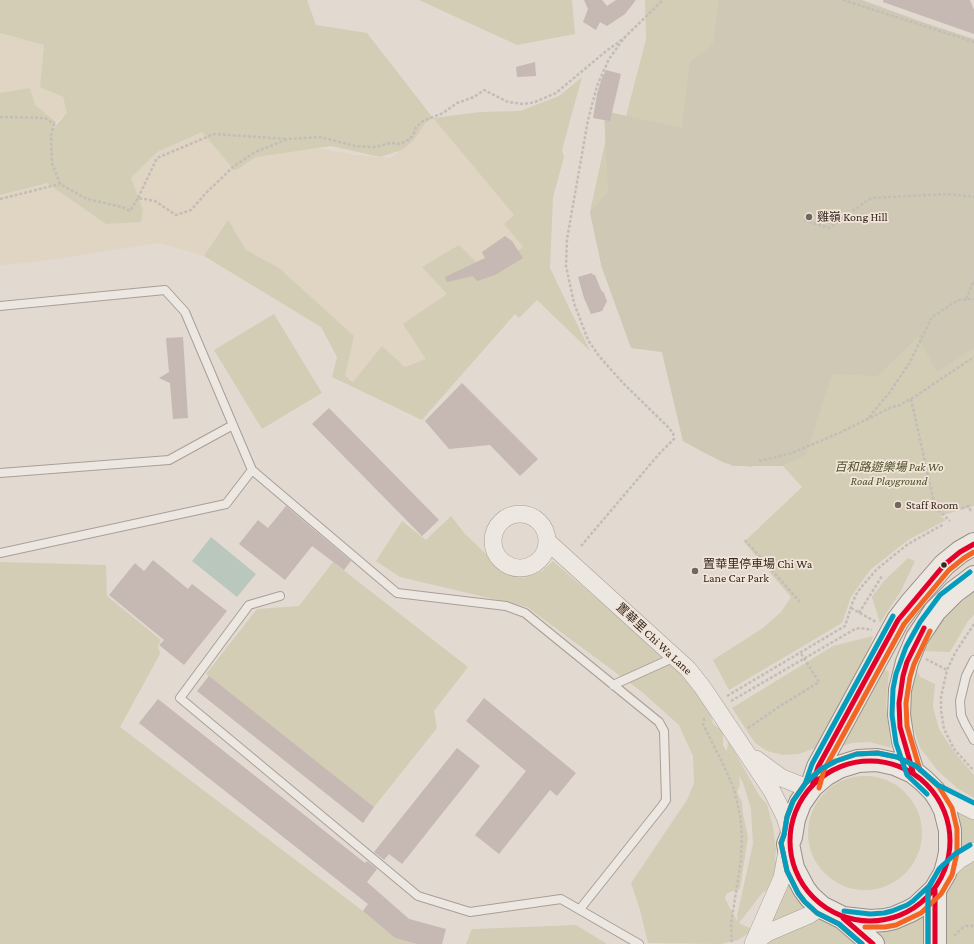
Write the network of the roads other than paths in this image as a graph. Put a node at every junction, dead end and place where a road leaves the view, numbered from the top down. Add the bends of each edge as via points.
1 (0, 306) edge
2 (233, 425) junction
3 (252, 470) junction
4 (0, 473) edge
5 (547, 541) dead end
6 (974, 544) edge
7 (0, 553) edge
8 (974, 577) edge
9 (280, 596) dead end
10 (676, 657) junction
11 (974, 660) edge
12 (613, 685) junction
13 (974, 740) edge
14 (746, 752) junction
15 (913, 772) junction
16 (811, 787) junction
17 (934, 791) junction
18 (974, 811) edge
19 (790, 840) junction
20 (974, 851) edge
21 (940, 881) junction
22 (821, 907) junction
23 (580, 909) junction
24 (843, 918) junction
25 (944, 943) edge
26 (639, 944) edge
27 (753, 944) edge
28 (873, 944) edge

1 - 2 lane via 165,290 185,312
2 - 3 lane
2 - 4 lane via 168,460
3 - 7 lane via 226,504
3 - 12 lane via 397,593 506,606 525,614
5 - 10 street, 置華里 Chi Wa Lane
6 - 16 main road via 944,565 898,620 818,767
8 - 15 main road via 935,611 917,638 907,662 900,690 899,715 903,741
9 - 23 lane via 249,605 180,698 418,896 470,912 561,899
10 - 12 lane
10 - 14 street, 置華里 Chi Wa Lane via 723,705
11 - 13 lane via 966,676 960,701 961,715
12 - 23 lane via 659,722 664,731 666,800
14 - 16 street, 置華里 Chi Wa Lane via 782,778
14 - 19 street, 置華里 Chi Wa Lane via 772,791 785,817
15 - 16 main road via 895,764 876,760 858,761 839,767
15 - 17 main road
16 - 19 main road via 800,803
17 - 18 street
17 - 21 main road via 945,810 950,830 950,852
19 - 22 main road via 793,868 797,877 804,889
19 - 27 street via 782,878
20 - 21 street via 959,860
21 - 24 main road via 917,907 894,918 870,921
21 - 25 main road
22 - 24 main road
22 - 27 street via 809,915 768,932
23 - 26 lane
24 - 28 main road

